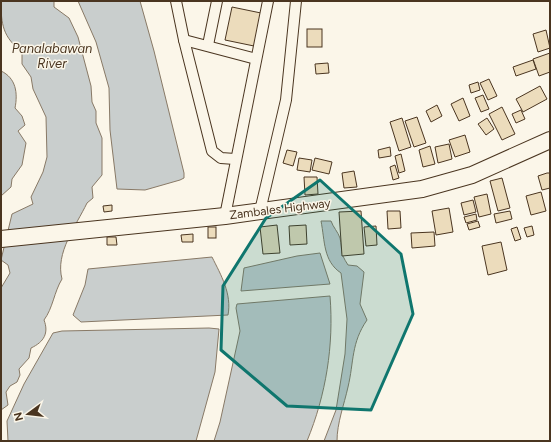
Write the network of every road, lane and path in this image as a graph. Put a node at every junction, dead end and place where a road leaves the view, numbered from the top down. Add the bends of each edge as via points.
1 (176, 1) edge
2 (217, 1) edge
3 (268, 1) edge
4 (296, 1) edge
5 (184, 40) junction
6 (208, 45) junction
7 (256, 59) junction
8 (550, 140) edge
9 (235, 159) junction
10 (260, 211) junction
11 (225, 216) junction
12 (1, 239) edge

1 - 5 street
2 - 6 street
3 - 7 street
4 - 10 street via 286,100
5 - 6 street
5 - 9 street via 212,151 217,157
6 - 7 street
7 - 9 street
8 - 10 main road, Zambales Highway via 472,175 422,189
9 - 11 street
10 - 11 main road, Zambales Highway
11 - 12 main road, Zambales Highway

